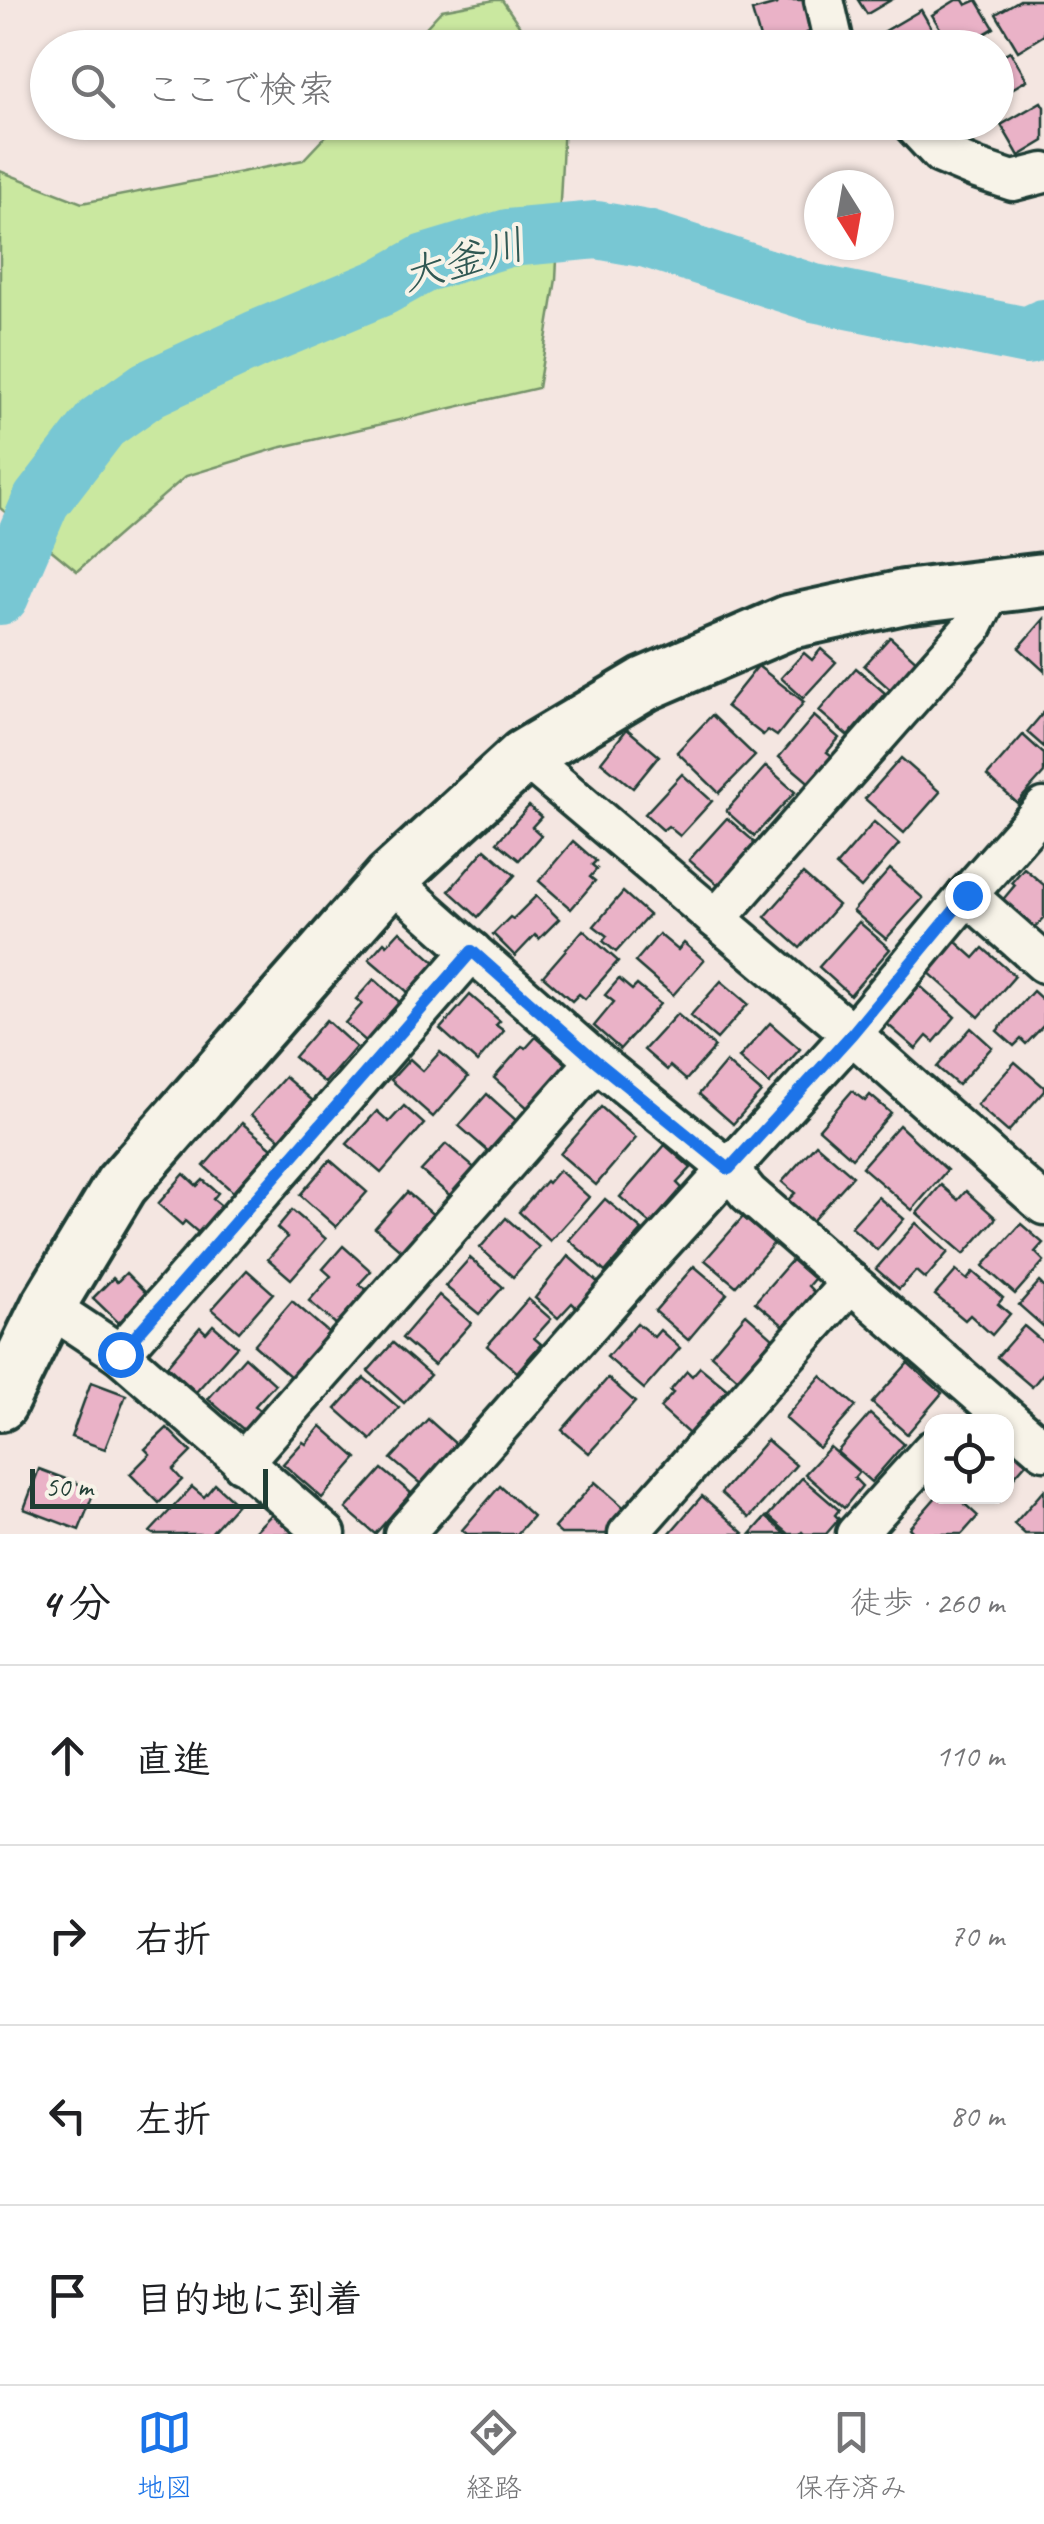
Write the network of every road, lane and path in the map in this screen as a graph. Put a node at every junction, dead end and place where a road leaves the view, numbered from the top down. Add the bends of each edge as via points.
1 (824, 0) edge
2 (830, 30) edge
3 (928, 140) edge
4 (1044, 173) edge
5 (1019, 582) edge
6 (524, 756) junction
7 (1044, 808) edge
8 (390, 878) junction
9 (967, 895) junction
10 (716, 919) junction
11 (472, 951) junction
12 (1044, 964) edge
13 (852, 1034) junction
14 (596, 1061) junction
15 (729, 1169) junction
16 (1044, 1205) edge
17 (850, 1282) junction
18 (48, 1306) junction
19 (120, 1354) junction
20 (0, 1404) edge
21 (968, 1408) edge
22 (1044, 1450) edge
23 (924, 1459) edge
24 (242, 1462) junction
25 (326, 1534) edge
26 (404, 1534) edge
27 (628, 1534) edge
28 (856, 1534) edge

1 - 2 street
3 - 4 street via 941,154 1013,181
5 - 6 street via 789,622 645,684
5 - 10 street
6 - 8 street
6 - 10 street
7 - 9 street
8 - 11 street
8 - 18 street via 122,1186
9 - 12 street
9 - 13 street
10 - 13 street
11 - 14 street
11 - 19 street
13 - 15 street
13 - 16 street
14 - 15 street
14 - 24 street
15 - 17 street
15 - 26 street
17 - 21 street
17 - 27 street
18 - 19 street
18 - 20 street
19 - 24 street
21 - 22 street
23 - 28 street
24 - 25 street

